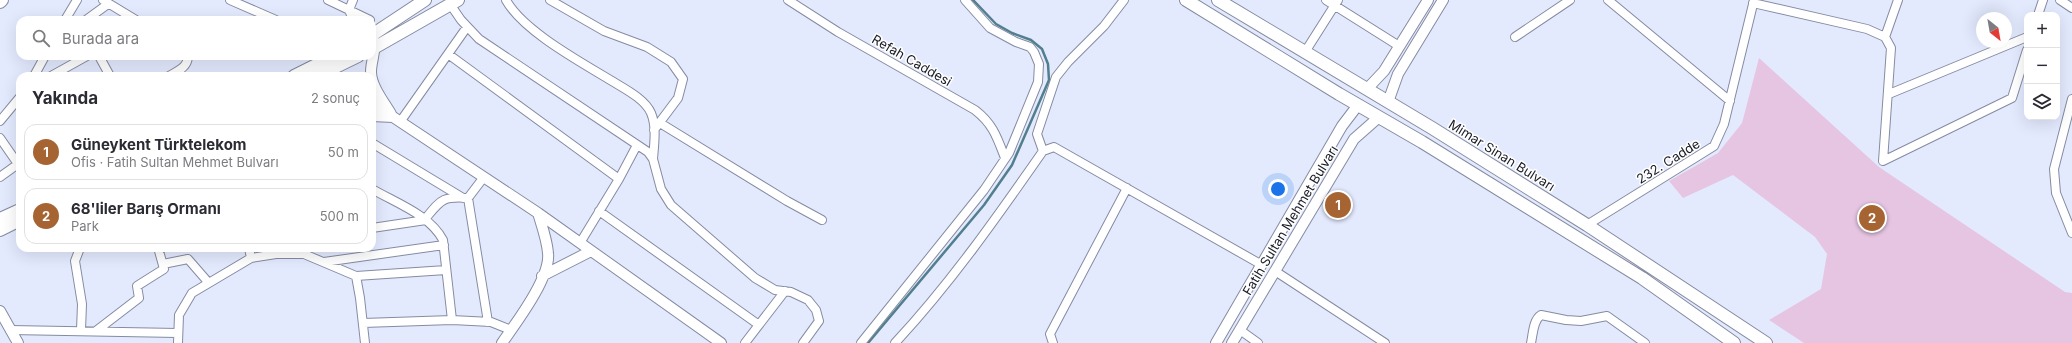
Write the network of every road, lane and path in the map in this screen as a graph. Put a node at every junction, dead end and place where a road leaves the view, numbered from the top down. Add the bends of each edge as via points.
1 (77, 0) edge
2 (230, 0) edge
3 (328, 0) edge
4 (353, 0) edge
5 (425, 0) edge
6 (506, 0) edge
7 (550, 0) edge
8 (788, 0) edge
9 (965, 0) edge
10 (1124, 0) edge
11 (1186, 0) edge
12 (1218, 0) edge
13 (1326, 0) edge
14 (1428, 0) edge
15 (1443, 0) edge
16 (1570, 0) edge
17 (1608, 0) edge
18 (1898, 0) edge
19 (2043, 0) edge
20 (2060, 0) edge
21 (1754, 1) edge
22 (105, 2) edge
23 (454, 2) edge
24 (1337, 3) edge
25 (2072, 8) edge
26 (349, 10) junction
27 (2039, 12) edge
28 (67, 16) edge
29 (90, 16) edge
30 (129, 16) edge
31 (267, 16) edge
32 (351, 16) edge
33 (362, 16) edge
34 (376, 22) edge
35 (467, 26) junction
36 (385, 27) junction
37 (376, 33) edge
38 (1515, 37) dead end
39 (1885, 37) junction
40 (2024, 38) edge
41 (1399, 46) junction
42 (376, 47) edge
43 (1305, 52) junction
44 (448, 54) junction
45 (43, 60) edge
46 (80, 60) edge
47 (101, 60) edge
48 (188, 60) edge
49 (330, 60) edge
50 (343, 60) edge
51 (372, 60) edge
52 (2024, 60) edge
53 (36, 72) edge
54 (58, 72) edge
55 (108, 72) edge
56 (176, 72) edge
57 (320, 72) edge
58 (321, 72) edge
59 (371, 72) edge
60 (376, 87) edge
61 (1367, 89) junction
62 (1889, 94) junction
63 (2072, 99) edge
64 (1730, 101) junction
65 (16, 102) edge
66 (1388, 102) junction
67 (1358, 104) junction
68 (376, 106) edge
69 (376, 117) edge
70 (1379, 117) junction
71 (397, 120) junction
72 (0, 122) edge
73 (660, 123) junction
74 (654, 130) junction
75 (0, 138) edge
76 (637, 145) junction
77 (376, 146) edge
78 (1043, 151) junction
79 (1005, 158) junction
80 (16, 159) edge
81 (653, 159) junction
82 (16, 165) edge
83 (0, 177) edge
84 (484, 177) junction
85 (619, 179) junction
86 (1127, 188) junction
87 (376, 191) edge
88 (466, 198) junction
89 (16, 212) edge
90 (599, 212) junction
91 (538, 213) junction
92 (0, 219) edge
93 (426, 219) junction
94 (822, 220) dead end
95 (16, 222) edge
96 (1587, 225) junction
97 (376, 227) edge
98 (0, 230) edge
99 (2072, 233) edge
100 (580, 243) junction
101 (444, 246) junction
102 (591, 251) junction
103 (78, 252) edge
104 (159, 252) edge
105 (250, 252) edge
106 (272, 252) edge
107 (306, 252) edge
108 (251, 258) junction
109 (323, 262) junction
110 (162, 264) junction
111 (1262, 265) junction
112 (446, 270) junction
113 (1275, 271) junction
114 (356, 276) junction
115 (542, 276) junction
116 (208, 282) junction
117 (785, 292) junction
118 (0, 312) edge
119 (452, 320) junction
120 (488, 322) junction
121 (363, 323) junction
122 (759, 325) junction
123 (10, 330) junction
124 (81, 330) junction
125 (1240, 330) junction
126 (96, 331) junction
127 (178, 333) junction
128 (507, 338) edge
129 (18, 343) edge
130 (178, 343) edge
131 (364, 343) edge
132 (721, 343) edge
133 (745, 343) edge
134 (803, 343) edge
135 (861, 343) edge
136 (895, 343) edge
137 (1053, 343) edge
138 (1216, 343) edge
139 (1232, 343) edge
140 (1258, 343) edge
141 (1385, 343) edge
142 (1531, 343) edge
143 (1645, 343) edge
144 (1734, 343) edge
145 (1766, 343) edge

1 - 28 street
2 - 31 street
3 - 26 street
4 - 26 street
5 - 36 main road
6 - 74 street via 512,11 524,22 645,104 651,114
7 - 73 street via 604,31 647,47 671,62 683,79 678,98
8 - 79 street, Refah Caddesi via 838,32 976,110 987,119
9 - 79 street via 990,28 1030,47 1039,64 1038,82
10 - 78 street via 1104,26 1056,77 1037,134
11 - 67 main road
12 - 43 main road, Mimar Sinan Bulvarı
13 - 24 street
14 - 41 street
15 - 66 street via 1398,74
16 - 38 street
17 - 64 street
18 - 39 street
19 - 27 street
20 - 25 street
21 - 39 street
21 - 64 street, 232. Cadde
22 - 29 street
22 - 30 street
23 - 35 street
23 - 42 main road
24 - 41 street
24 - 43 street
26 - 32 street
26 - 33 street
34 - 36 street
35 - 44 street
35 - 76 street via 479,39
36 - 37 main road
39 - 62 street via 1892,48
40 - 62 street
41 - 61 street via 1384,71
43 - 61 main road, Mimar Sinan Bulvarı
44 - 71 street
44 - 85 street
45 - 53 street
46 - 54 street
47 - 55 street
48 - 56 street via 184,67
49 - 57 main road
50 - 58 main road
51 - 59 street
52 - 62 street via 2012,98 1883,161
60 - 71 street
61 - 66 main road, Mimar Sinan Bulvarı
61 - 67 main road via 1360,95
63 - 99 street via 2054,169 2056,193
64 - 96 street, 232. Cadde via 1724,124 1714,146
65 - 72 street
66 - 70 main road
66 - 96 main road, Mimar Sinan Bulvarı
67 - 70 main road
67 - 111 street, Fatih Sultan Mehmet Bulvarı via 1342,126
68 - 71 street
69 - 71 street
70 - 113 street, Fatih Sultan Mehmet Bulvarı via 1354,139
70 - 144 main road via 1642,278
71 - 84 street
73 - 74 street
73 - 94 street
74 - 81 street
75 - 80 street
76 - 81 street
76 - 85 street
77 - 88 street
78 - 86 street via 1054,147
78 - 136 street via 996,218 915,322
79 - 135 street via 984,190
81 - 117 street via 660,190 671,205 755,278 775,290
82 - 83 street
84 - 88 street
84 - 91 street
85 - 90 street
86 - 111 street
86 - 137 street via 1050,334
87 - 93 street
88 - 93 street via 446,198 439,202
88 - 120 street
89 - 92 main road
90 - 100 street
90 - 122 street
91 - 100 street
91 - 115 street via 549,254
93 - 97 street
93 - 101 street via 438,230
95 - 98 main road
96 - 145 main road, Mimar Sinan Bulvarı
100 - 102 street
101 - 109 street
101 - 112 street
102 - 115 street
102 - 132 street
103 - 124 street via 75,260 82,304
104 - 110 street
105 - 108 street
106 - 108 street
107 - 109 street
108 - 116 street
109 - 114 street
110 - 116 street via 188,259
110 - 126 street via 164,269 137,286 139,298
111 - 138 street, Fatih Sultan Mehmet Bulvarı
112 - 114 street
112 - 119 street
113 - 125 street, Fatih Sultan Mehmet Bulvarı
113 - 141 street
114 - 121 street
115 - 128 street via 536,293
116 - 127 street via 192,293 185,302 179,315
117 - 122 street
117 - 134 street via 808,300 816,310 819,321
118 - 123 street
119 - 120 street
119 - 121 street
120 - 128 street
121 - 131 street
122 - 133 street
123 - 124 street
123 - 129 street
124 - 126 street
125 - 139 street, Fatih Sultan Mehmet Bulvarı
125 - 140 street
126 - 127 street
127 - 130 street
142 - 143 street via 1534,325 1541,315 1581,321 1607,316

